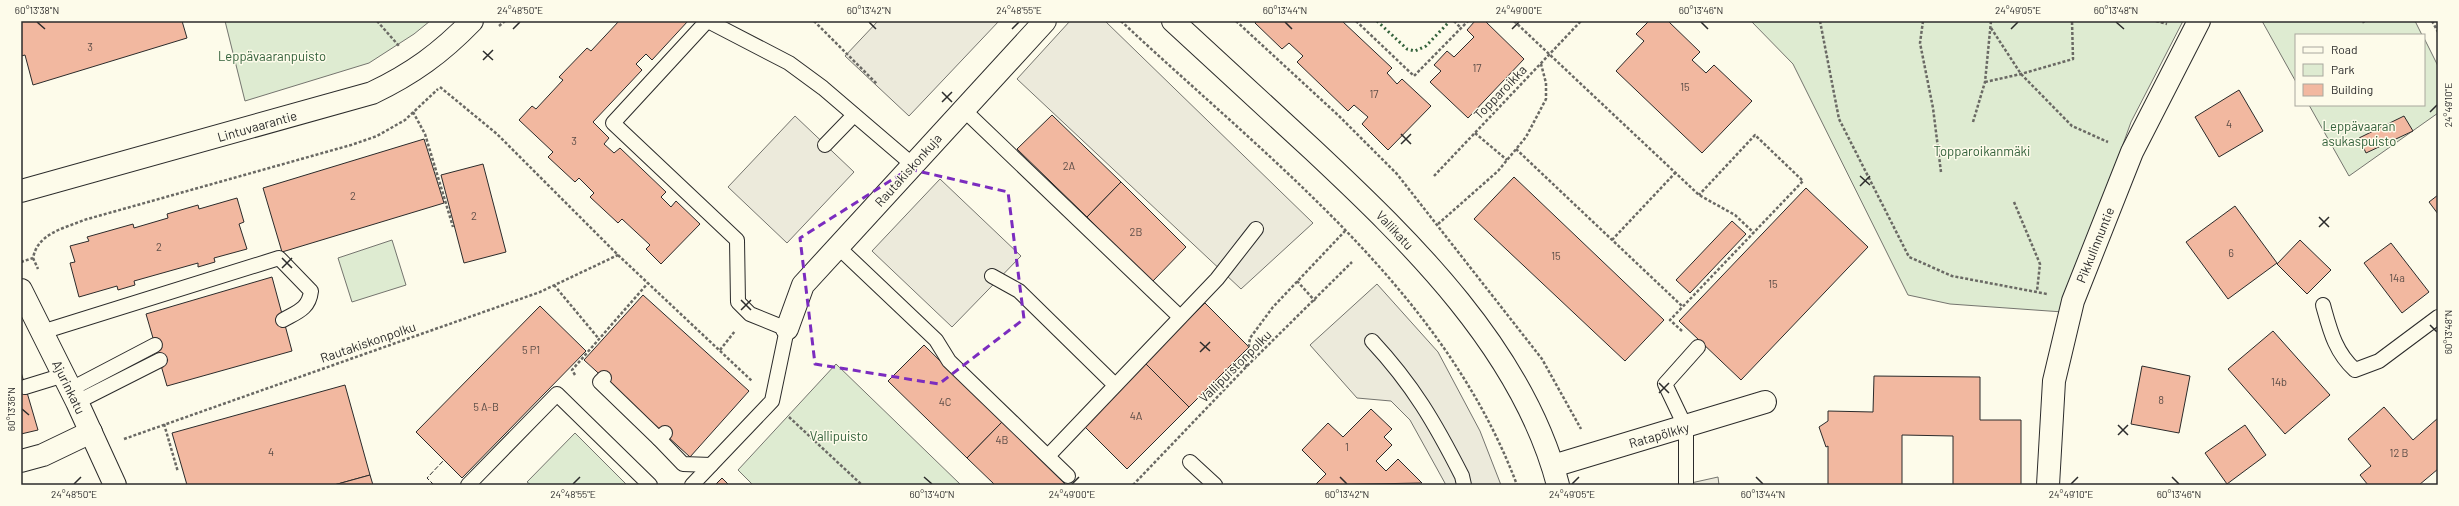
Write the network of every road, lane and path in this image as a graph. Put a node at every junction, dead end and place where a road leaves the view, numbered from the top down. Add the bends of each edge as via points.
1 (377, 21) edge
2 (472, 21) edge
3 (505, 21) edge
4 (707, 21) edge
5 (814, 21) edge
6 (1121, 21) edge
7 (1173, 21) edge
8 (1356, 21) edge
9 (1454, 21) edge
10 (1468, 21) edge
11 (1514, 21) edge
12 (1581, 21) edge
13 (1820, 21) edge
14 (1923, 21) edge
15 (1991, 21) edge
16 (2072, 21) edge
17 (2199, 21) edge
18 (2432, 21) edge
19 (1042, 22) edge
20 (1461, 28) junction
21 (1990, 28) junction
22 (494, 30) dead end
23 (2438, 32) edge
24 (1549, 55) junction
25 (1541, 64) junction
26 (412, 72) junction
27 (2021, 74) junction
28 (446, 81) dead end
29 (1985, 82) junction
30 (877, 84) dead end
31 (440, 87) junction
32 (964, 110) junction
33 (413, 112) junction
34 (854, 115) junction
35 (1973, 122) dead end
36 (1475, 133) junction
37 (825, 145) dead end
38 (1516, 149) junction
39 (2132, 152) junction
40 (1507, 160) junction
41 (914, 165) junction
42 (1676, 172) junction
43 (1941, 172) dead end
44 (1434, 176) dead end
45 (21, 191) edge
46 (1699, 195) junction
47 (2014, 202) dead end
48 (1438, 224) dead end
49 (453, 227) dead end
50 (1256, 229) dead end
51 (1345, 231) junction
52 (1754, 232) junction
53 (1612, 240) junction
54 (838, 247) junction
55 (618, 255) junction
56 (1352, 262) dead end
57 (21, 263) edge
58 (992, 276) dead end
59 (1297, 281) junction
60 (648, 283) junction
61 (554, 285) junction
62 (21, 290) edge
63 (2037, 291) junction
64 (1315, 301) junction
65 (2073, 301) junction
66 (2323, 305) dead end
67 (1683, 307) junction
68 (1180, 317) junction
69 (2438, 317) edge
70 (283, 320) dead end
71 (787, 329) junction
72 (42, 332) junction
73 (599, 339) junction
74 (1372, 341) dead end
75 (155, 345) dead end
76 (1698, 347) joint
77 (160, 360) dead end
78 (1246, 367) junction
79 (604, 378) dead end
80 (1116, 385) junction
81 (25, 387) dead end
82 (71, 388) junction
83 (557, 394) junction
84 (772, 401) junction
85 (1766, 402) dead end
86 (164, 424) junction
87 (1686, 428) junction
88 (91, 432) junction
89 (122, 440) dead end
90 (1048, 456) junction
91 (21, 461) edge
92 (1190, 462) dead end
93 (711, 465) junction
94 (178, 472) dead end
95 (1068, 476) dead end
96 (1555, 476) edge
97 (115, 485) edge
98 (468, 485) edge
99 (650, 485) edge
100 (692, 485) edge
101 (862, 485) edge
102 (1133, 485) edge
103 (1215, 485) edge
104 (1464, 485) edge
105 (1517, 485) edge
106 (1686, 485) edge
107 (2048, 485) edge

1 - 26 path via 394,39
2 - 26 street, Lintuvaarantie via 430,60
3 - 22 path
4 - 34 lane via 790,63
4 - 71 lane via 614,123 737,240 738,302 750,314
5 - 30 path
6 - 51 path via 1329,213
7 - 96 street, Vallikatu via 1375,209 1456,298 1514,383 1538,429
8 - 20 path via 1414,76
9 - 20 path
10 - 20 path
11 - 24 path
12 - 24 path, Topparoikka
13 - 63 path via 1839,119 1909,256 1952,276
14 - 43 path via 1920,43 1933,108
15 - 21 path
16 - 27 path via 2073,58
17 - 39 street, Pikkulinnuntie
18 - 23 path
19 - 32 street, Rautakiskonkuja
21 - 27 path
21 - 29 path
24 - 25 path, Topparoikka
24 - 42 path
25 - 36 path, Topparoikka
25 - 38 path via 1546,83 1546,99 1526,137
26 - 45 street, Lintuvaarantie via 372,93
27 - 29 path
27 - 39 path via 2072,126
28 - 31 path
29 - 35 path
31 - 33 path
31 - 55 path via 497,134
32 - 41 street, Rautakiskonkuja
32 - 68 lane
33 - 49 path via 425,134
33 - 57 path via 405,120 377,136 350,145 84,220 47,235 35,246 33,258
34 - 37 lane
34 - 41 lane
36 - 40 path
36 - 44 path, Topparoikka
38 - 40 path
38 - 53 path
39 - 65 street, Pikkulinnuntie
40 - 48 path via 1498,172
41 - 54 street, Rautakiskonkuja
42 - 46 path
42 - 53 path
46 - 52 path via 1735,216
46 - 52 path via 1756,135 1803,181
47 - 63 path via 2040,264
50 - 68 lane via 1217,278
51 - 59 path
51 - 105 path via 1406,298 1467,380 1508,460
52 - 67 path
53 - 67 path
54 - 71 street, Rautakiskonkuja via 803,285
54 - 90 lane via 936,340 949,360
55 - 60 path
55 - 61 path, Rautakiskonpolku
56 - 64 path, Vallipuistonpolku
58 - 80 lane via 1019,291
59 - 64 path
59 - 78 path via 1250,338
60 - 73 path
60 - 84 path
61 - 73 path
61 - 86 path, Rautakiskonpolku
62 - 72 street, Ajurinkatu
63 - 65 path
64 - 78 path, Vallipuistonpolku
65 - 107 street, Pikkulinnuntie via 2054,381
66 - 69 lane via 2333,342 2346,362 2355,370 2379,361
67 - 76 path via 1670,320
68 - 80 lane
70 - 72 lane via 310,301 310,291 279,258
71 - 84 lane
72 - 82 street, Ajurinkatu
73 - 83 path via 572,370 576,374
74 - 104 lane via 1400,371 1436,424
75 - 82 lane
76 - 87 lane via 1665,384
77 - 82 lane
78 - 102 path, Vallipuistonpolku
79 - 93 lane via 600,382 662,436 683,464
80 - 90 lane
81 - 82 lane
82 - 88 street, Ajurinkatu
83 - 98 lane
83 - 99 lane
84 - 93 lane
84 - 101 path
85 - 87 street, Ratapölkky
86 - 89 path, Rautakiskonpolku
86 - 94 path
87 - 96 street, Ratapölkky
87 - 106 lane
88 - 91 street via 43,455
88 - 97 street, Ajurinkatu
90 - 95 lane
92 - 103 lane
93 - 100 lane

